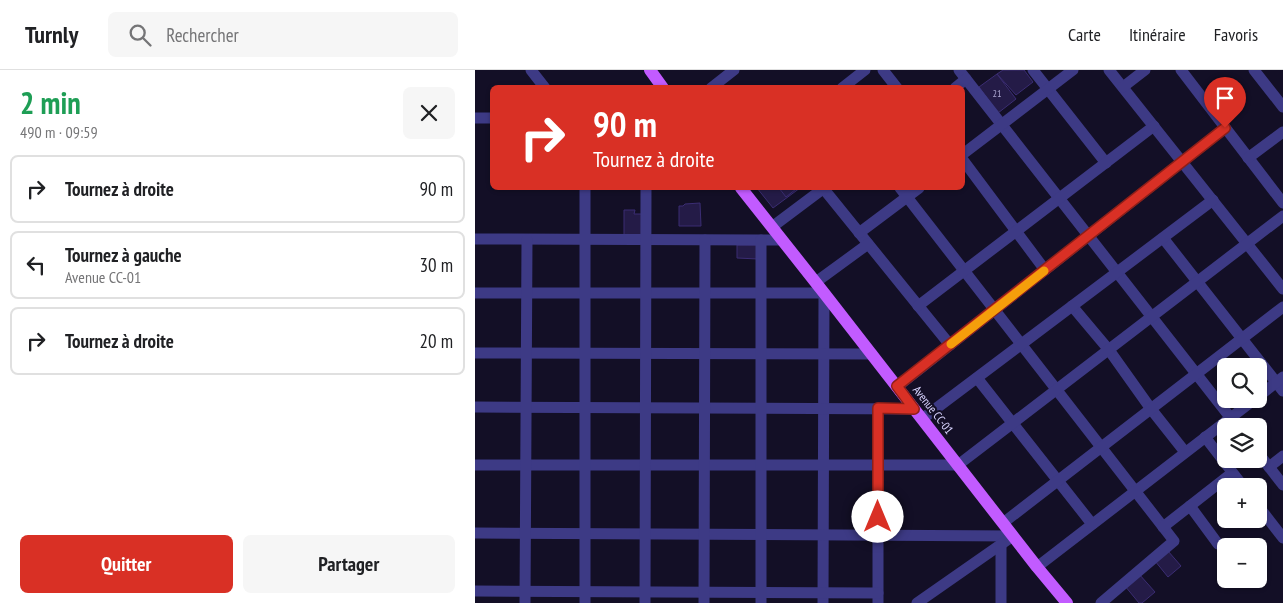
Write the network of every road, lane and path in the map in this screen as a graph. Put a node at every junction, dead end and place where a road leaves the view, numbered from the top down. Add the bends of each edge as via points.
1 (531, 70) edge
2 (649, 70) edge
3 (733, 70) edge
4 (865, 70) edge
5 (883, 70) edge
6 (1033, 70) edge
7 (1073, 70) edge
8 (1109, 70) edge
9 (1145, 70) edge
10 (1181, 70) edge
11 (1261, 72) edge
12 (719, 74) edge
13 (963, 74) edge
14 (543, 85) edge
15 (661, 85) edge
16 (713, 85) edge
17 (846, 85) edge
18 (895, 85) edge
19 (957, 85) edge
20 (1123, 87) junction
21 (1048, 89) junction
22 (1283, 107) edge
23 (475, 118) edge
24 (490, 118) edge
25 (1002, 125) junction
26 (1154, 126) junction
27 (1225, 128) junction
28 (1283, 132) edge
29 (965, 153) edge
30 (1248, 158) junction
31 (1182, 162) junction
32 (965, 163) edge
33 (1106, 163) junction
34 (585, 190) edge
35 (646, 190) edge
36 (743, 190) edge
37 (821, 190) edge
38 (826, 190) edge
39 (904, 192) edge
40 (1059, 198) junction
41 (1213, 200) junction
42 (1283, 203) edge
43 (1283, 216) edge
44 (772, 227) junction
45 (1015, 232) junction
46 (859, 233) junction
47 (1088, 236) junction
48 (1163, 238) junction
49 (475, 240) edge
50 (527, 240) junction
51 (585, 240) junction
52 (646, 240) junction
53 (705, 240) junction
54 (761, 240) junction
55 (782, 240) junction
56 (1247, 243) junction
57 (868, 244) junction
58 (964, 270) junction
59 (1045, 270) junction
60 (1117, 272) junction
61 (816, 282) junction
62 (1197, 282) junction
63 (1283, 289) edge
64 (475, 293) edge
65 (527, 293) junction
66 (585, 293) junction
67 (646, 293) junction
68 (705, 293) junction
69 (761, 293) junction
70 (825, 293) junction
71 (918, 306) junction
72 (1073, 306) junction
73 (1283, 307) edge
74 (995, 310) junction
75 (1152, 317) junction
76 (1242, 339) junction
77 (1021, 344) junction
78 (950, 345) junction
79 (1109, 350) junction
80 (475, 352) edge
81 (526, 353) junction
82 (585, 353) junction
83 (645, 353) junction
84 (704, 354) junction
85 (761, 354) junction
86 (824, 354) junction
87 (872, 354) junction
88 (1196, 374) junction
89 (977, 378) junction
90 (1281, 383) edge
91 (897, 386) junction
92 (1057, 390) junction
93 (1267, 391) edge
94 (475, 407) edge
95 (526, 408) junction
96 (585, 408) junction
97 (645, 408) junction
98 (704, 408) junction
99 (761, 408) junction
100 (824, 408) junction
101 (878, 408) junction
102 (1247, 408) edge
103 (1151, 409) junction
104 (918, 414) junction
105 (1231, 418) edge
106 (1238, 418) edge
107 (1013, 423) junction
108 (1217, 431) edge
109 (1205, 437) junction
110 (1101, 447) junction
111 (1185, 452) junction
112 (1283, 456) edge
113 (1267, 464) edge
114 (475, 465) edge
115 (526, 465) junction
116 (585, 465) junction
117 (645, 465) junction
118 (704, 465) junction
119 (761, 465) junction
120 (823, 465) junction
121 (878, 465) junction
122 (958, 465) junction
123 (1269, 467) junction
124 (1232, 473) junction
125 (1236, 478) edge
126 (1058, 481) junction
127 (1283, 485) edge
128 (1135, 491) junction
129 (1190, 506) junction
130 (1267, 517) edge
131 (1003, 523) junction
132 (1092, 524) junction
133 (1163, 527) junction
134 (475, 533) edge
135 (525, 533) junction
136 (585, 534) junction
137 (645, 534) junction
138 (704, 534) junction
139 (761, 534) junction
140 (823, 534) junction
141 (878, 535) junction
142 (1282, 535) edge
143 (1013, 536) junction
144 (1217, 543) edge
145 (1001, 544) junction
146 (1037, 567) junction
147 (475, 591) edge
148 (525, 597) edge
149 (585, 597) edge
150 (645, 597) edge
151 (704, 598) edge
152 (761, 598) edge
153 (823, 598) edge
154 (878, 598) edge
155 (1058, 598) edge
156 (917, 603) edge
157 (1001, 603) edge
158 (1067, 603) edge
159 (1101, 603) edge

1 - 14 street
2 - 15 main road
3 - 12 street
4 - 17 street
5 - 18 street
6 - 21 street
7 - 21 street
8 - 20 street
9 - 20 street
10 - 27 street
11 - 22 street
12 - 16 street
13 - 19 street
13 - 25 street
20 - 26 street
21 - 25 street
21 - 33 street
23 - 24 street
25 - 29 street
25 - 40 street
26 - 31 street
26 - 33 street
27 - 30 street
27 - 31 street
28 - 30 street
30 - 42 street
31 - 41 street
31 - 47 street
32 - 45 street
33 - 40 street
34 - 51 street
35 - 52 street
36 - 44 main road, Avenue CC-01
37 - 44 street
38 - 46 street
39 - 46 street
39 - 58 street
40 - 45 street
40 - 47 street
41 - 48 street
41 - 56 street
43 - 56 street
44 - 55 main road, Avenue CC-01
45 - 58 street
45 - 59 street
46 - 57 street
47 - 59 street
47 - 60 street
48 - 60 street
48 - 62 street
49 - 50 street
50 - 51 street
50 - 65 street
51 - 52 street
51 - 66 street
52 - 53 street
52 - 67 street
53 - 54 street
53 - 68 street
54 - 55 street
54 - 69 street
55 - 61 main road, Avenue CC-01
56 - 62 street
56 - 63 street
57 - 61 street
57 - 71 street
58 - 71 street
58 - 74 street
59 - 74 street
60 - 72 street
60 - 75 street
61 - 70 main road, Avenue CC-01
62 - 75 street
62 - 76 street
64 - 65 street
65 - 66 street
65 - 81 street
66 - 67 street
66 - 82 street
67 - 68 street
67 - 83 street
68 - 69 street
68 - 84 street
69 - 70 street
69 - 85 street
70 - 86 street
70 - 87 main road, Avenue CC-01
71 - 78 street
72 - 77 street
72 - 79 street
73 - 76 street
74 - 77 street
74 - 78 street
75 - 79 street
75 - 88 street
76 - 88 street
76 - 90 street
77 - 89 street
77 - 92 street
78 - 91 street
79 - 92 street
79 - 103 street
80 - 81 street
81 - 82 street
81 - 95 street
82 - 83 street
82 - 96 street
83 - 84 street
83 - 97 street
84 - 85 street
84 - 98 street
85 - 86 street
85 - 99 street
86 - 87 street
86 - 100 street
87 - 91 main road, Avenue CC-01
88 - 103 street
88 - 105 street
89 - 104 street
89 - 107 street
90 - 93 street
91 - 104 main road, Avenue CC-01
92 - 107 street
92 - 110 street
94 - 95 street
95 - 96 street
95 - 115 street
96 - 97 street
96 - 116 street
97 - 98 street
97 - 117 street
98 - 99 street
98 - 118 street
99 - 100 street
99 - 119 street
100 - 101 street
100 - 120 street
101 - 104 street
101 - 121 street
102 - 106 street
103 - 110 street
103 - 111 street
104 - 122 main road, Avenue CC-01
107 - 122 street
107 - 126 street
108 - 109 street
109 - 111 street
109 - 124 street
110 - 126 street
110 - 128 street
111 - 128 street
112 - 123 street
113 - 123 street
114 - 115 street
115 - 116 street
115 - 135 street
116 - 117 street
116 - 136 street
117 - 118 street
117 - 137 street
118 - 119 street
118 - 138 street
119 - 120 street
119 - 139 street
120 - 121 street
120 - 140 street
121 - 122 street
121 - 141 street
122 - 131 main road, Avenue CC-01
123 - 127 street
124 - 125 street
124 - 129 street
126 - 131 street
126 - 132 street
128 - 132 street
128 - 133 street
129 - 133 street
129 - 144 street
130 - 142 street
131 - 143 main road, Avenue CC-01
132 - 146 street
133 - 159 street via 1174,541
134 - 135 street
135 - 136 street
135 - 148 street
136 - 137 street
136 - 149 street
137 - 138 street
137 - 150 street
138 - 139 street
138 - 151 street
139 - 140 street
139 - 152 street
140 - 141 street
140 - 153 street
141 - 143 street
141 - 154 street
143 - 145 street
143 - 146 main road, Avenue CC-01
145 - 156 street
145 - 157 street
146 - 155 main road, Avenue CC-01
147 - 148 street
148 - 149 street
149 - 150 street
150 - 151 street
151 - 152 street
152 - 153 street
153 - 154 street
155 - 158 main road, Avenue CC-01

